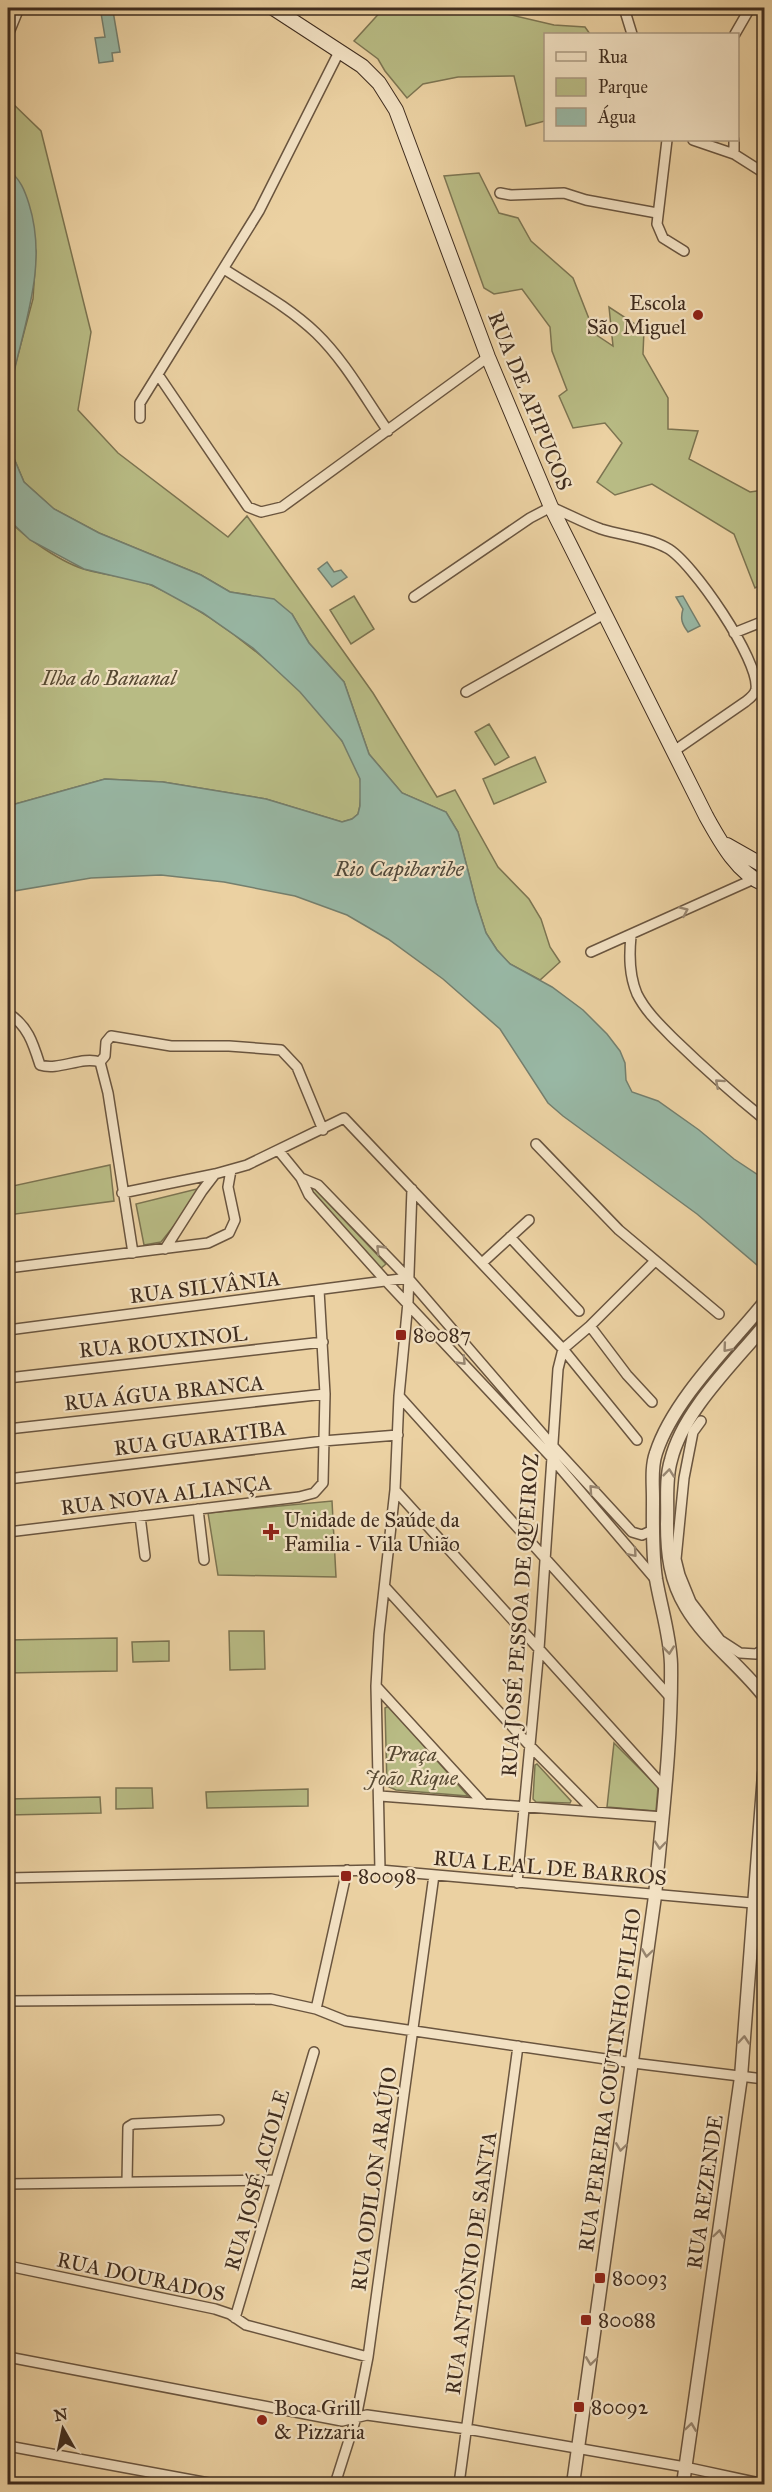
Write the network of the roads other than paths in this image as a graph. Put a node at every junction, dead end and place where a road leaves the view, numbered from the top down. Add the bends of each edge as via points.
1 (19, 8) edge
2 (624, 8) edge
3 (750, 8) edge
4 (281, 10) edge
5 (632, 33) edge
6 (736, 33) edge
7 (8, 35) edge
8 (340, 50) junction
9 (667, 141) edge
10 (696, 141) edge
11 (734, 141) edge
12 (734, 154) junction
13 (765, 173) edge
14 (500, 193) dead end
15 (657, 213) junction
16 (684, 251) dead end
17 (224, 269) junction
18 (488, 357) junction
19 (159, 376) junction
20 (140, 418) dead end
21 (388, 431) junction
22 (551, 507) junction
23 (414, 597) dead end
24 (604, 614) junction
25 (765, 621) edge
26 (734, 633) junction
27 (466, 692) dead end
28 (674, 751) junction
29 (723, 843) junction
30 (765, 866) edge
31 (759, 881) edge
32 (631, 936) junction
33 (591, 952) dead end
34 (8, 1013) edge
35 (100, 1062) junction
36 (765, 1119) edge
37 (323, 1130) junction
38 (536, 1144) dead end
39 (279, 1151) junction
40 (231, 1170) junction
41 (215, 1174) junction
42 (301, 1178) junction
43 (412, 1189) junction
44 (122, 1193) junction
45 (529, 1220) dead end
46 (510, 1238) junction
47 (165, 1249) junction
48 (133, 1253) junction
49 (654, 1262) junction
50 (482, 1263) junction
51 (8, 1268) edge
52 (408, 1278) junction
53 (385, 1280) junction
54 (320, 1290) junction
55 (408, 1302) junction
56 (765, 1303) edge
57 (579, 1311) dead end
58 (719, 1314) dead end
59 (591, 1326) junction
60 (765, 1326) edge
61 (8, 1330) edge
62 (323, 1342) junction
63 (562, 1349) junction
64 (8, 1377) edge
65 (325, 1394) junction
66 (399, 1396) junction
67 (652, 1402) dead end
68 (700, 1421) dead end
69 (8, 1429) edge
70 (398, 1436) junction
71 (637, 1440) dead end
72 (323, 1441) junction
73 (552, 1443) junction
74 (551, 1457) junction
75 (8, 1479) edge
76 (395, 1490) junction
77 (198, 1509) junction
78 (140, 1516) junction
79 (652, 1530) junction
80 (8, 1532) edge
81 (145, 1556) dead end
82 (544, 1559) junction
83 (204, 1560) dead end
84 (656, 1580) junction
85 (385, 1587) junction
86 (688, 1605) junction
87 (663, 1609) junction
88 (539, 1649) junction
89 (765, 1649) edge
90 (376, 1686) junction
91 (765, 1696) edge
92 (670, 1697) junction
93 (529, 1745) junction
94 (765, 1774) edge
95 (665, 1788) junction
96 (380, 1796) junction
97 (484, 1804) junction
98 (524, 1807) junction
99 (595, 1812) junction
100 (663, 1817) junction
101 (347, 1870) junction
102 (380, 1870) junction
103 (434, 1875) junction
104 (8, 1878) edge
105 (517, 1883) junction
106 (655, 1896) junction
107 (760, 1904) edge
108 (8, 2001) edge
109 (316, 2009) junction
110 (412, 2031) junction
111 (518, 2046) junction
112 (314, 2052) dead end
113 (633, 2063) junction
114 (741, 2077) junction
115 (765, 2079) edge
116 (219, 2120) dead end
117 (276, 2180) junction
118 (128, 2182) junction
119 (8, 2184) edge
120 (8, 2266) edge
121 (235, 2318) junction
122 (8, 2357) edge
123 (368, 2357) junction
124 (356, 2418) junction
125 (467, 2429) junction
126 (8, 2445) edge
127 (578, 2448) junction
128 (686, 2467) junction
129 (214, 2484) edge
130 (334, 2484) edge
131 (459, 2484) edge
132 (573, 2484) edge
133 (683, 2484) edge
134 (765, 2484) edge

1 - 7 street
2 - 5 street
3 - 6 street
4 - 8 main road, RUA DE APIPUCOS
8 - 17 street via 259,211
8 - 18 main road, RUA DE APIPUCOS via 379,83 396,110
9 - 15 street
10 - 12 street
11 - 12 street
12 - 13 street
14 - 15 street via 564,193
15 - 16 street via 663,238
17 - 19 street
17 - 21 street via 295,314 317,334
18 - 21 street
18 - 22 main road, RUA DE APIPUCOS
19 - 20 street via 140,403
19 - 21 street via 248,507 261,512 282,507
22 - 23 street
22 - 24 main road, RUA DE APIPUCOS
22 - 26 street via 600,528 668,548 706,589
24 - 27 street
24 - 28 main road, RUA DE APIPUCOS
25 - 26 street
26 - 28 street via 746,656 754,695
28 - 29 main road, RUA DE APIPUCOS via 688,784
29 - 30 main road
29 - 31 main road, RUA DE APIPUCOS
32 -> 31 street
32 - 33 street
36 -> 32 street via 720,1084 649,1014 636,991 628,961
34 - 35 street via 30,1035 40,1065
35 - 37 street via 111,1036 171,1046 281,1050 297,1067
35 - 44 street
37 - 39 street
37 - 43 street via 344,1118
38 - 49 street
39 - 40 street
39 - 42 street
40 - 41 street
40 - 47 street via 228,1187 235,1220 229,1233 208,1243
41 - 44 street
41 - 47 street
52 -> 42 street via 318,1185
42 - 53 street via 309,1195
43 - 50 street
43 - 52 street
44 - 48 street
45 - 46 street
46 - 50 street
46 - 57 street
47 - 48 street
48 - 51 street
49 - 58 street
49 - 59 street
50 - 63 street
52 - 53 street, RUA SILVÂNIA
52 - 55 street
52 - 73 street
53 - 54 street, RUA SILVÂNIA
53 - 55 street
54 - 61 street, RUA SILVÂNIA
54 - 62 street
55 - 66 street
55 -> 74 street
56 -> 79 street, RUA PEREIRA COUTINHO FILHO via 684,1399 666,1427 655,1454
59 - 63 street
59 - 67 street
86 -> 60 street via 670,1572 667,1531 671,1459 682,1431 700,1404
62 - 64 street, RUA ROUXINOL
62 - 65 street
63 - 71 street
63 - 73 street, RUA JOSÉ PESSOA DE QUEIROZ
65 - 69 street, RUA ÁGUA BRANCA
65 - 72 street
66 - 70 street
66 - 82 street
68 - 86 street via 693,1432 684,1478 676,1559
70 - 72 street, RUA GUARATIBA
70 - 76 street
72 - 75 street, RUA GUARATIBA
72 - 77 street, RUA NOVA ALIANÇA via 323,1483 309,1495
73 - 74 street, RUA JOSÉ PESSOA DE QUEIROZ
79 -> 73 street via 632,1532
74 - 82 street, RUA JOSÉ PESSOA DE QUEIROZ
74 -> 84 street
76 - 85 street
76 - 88 street
77 - 78 street, RUA NOVA ALIANÇA
77 - 83 street
78 - 80 street, RUA NOVA ALIANÇA
78 - 81 street
79 - 84 street, RUA PEREIRA COUTINHO FILHO
82 - 88 street, RUA JOSÉ PESSOA DE QUEIROZ
82 - 92 street
84 - 87 street, RUA PEREIRA COUTINHO FILHO
85 - 90 street
85 - 93 street
86 - 87 street via 671,1603
86 - 89 street via 720,1640 740,1653 756,1654
86 - 91 street via 701,1629
87 -> 92 street, RUA PEREIRA COUTINHO FILHO
88 - 93 street, RUA JOSÉ PESSOA DE QUEIROZ
88 - 95 street
90 - 96 street
90 - 97 street
92 - 95 street, RUA PEREIRA COUTINHO FILHO
93 - 98 street, RUA JOSÉ PESSOA DE QUEIROZ
93 - 99 street
94 - 107 street, RUA REZENDE
95 - 100 street, RUA PEREIRA COUTINHO FILHO
96 - 97 street
96 - 102 street
97 - 98 street
98 - 99 street
98 - 105 street, RUA JOSÉ PESSOA DE QUEIROZ
99 - 100 street
100 -> 106 street, RUA PEREIRA COUTINHO FILHO
101 - 102 street, RUA LEAL DE BARROS
101 - 104 street, RUA LEAL DE BARROS
101 - 109 street
102 - 103 street, RUA LEAL DE BARROS
103 - 105 street, RUA LEAL DE BARROS
103 - 110 street, RUA ODILON ARAÚJO
105 - 106 street, RUA LEAL DE BARROS
106 - 107 street, RUA LEAL DE BARROS
106 -> 113 street, RUA PEREIRA COUTINHO FILHO
114 -> 107 street, RUA REZENDE
108 - 109 street via 239,1998 280,2000
109 - 110 street via 346,2021
110 - 111 street
110 - 123 street, RUA ODILON ARAÚJO
111 - 113 street
111 - 125 street, RUA ANTÔNIO DE SANTA
112 - 117 street, RUA JOSÉ ACIOLE
113 - 114 street
113 -> 127 street, RUA PEREIRA COUTINHO FILHO
114 - 115 street
128 -> 114 street, RUA REZENDE
116 - 118 street via 128,2127
117 - 118 street
117 - 121 street, RUA JOSÉ ACIOLE
118 - 119 street
120 - 121 street, RUA DOURADOS via 215,2309
121 - 123 street, RUA DOURADOS via 246,2325
122 - 124 street via 342,2421
123 - 124 street, RUA ODILON ARAÚJO
124 - 125 street via 368,2415
124 - 130 street, RUA ODILON ARAÚJO
125 - 127 street
125 - 131 street, RUA ANTÔNIO DE SANTA
126 - 129 street
127 - 128 street
127 - 132 street, RUA PEREIRA COUTINHO FILHO
128 - 133 street, RUA REZENDE
128 - 134 street

